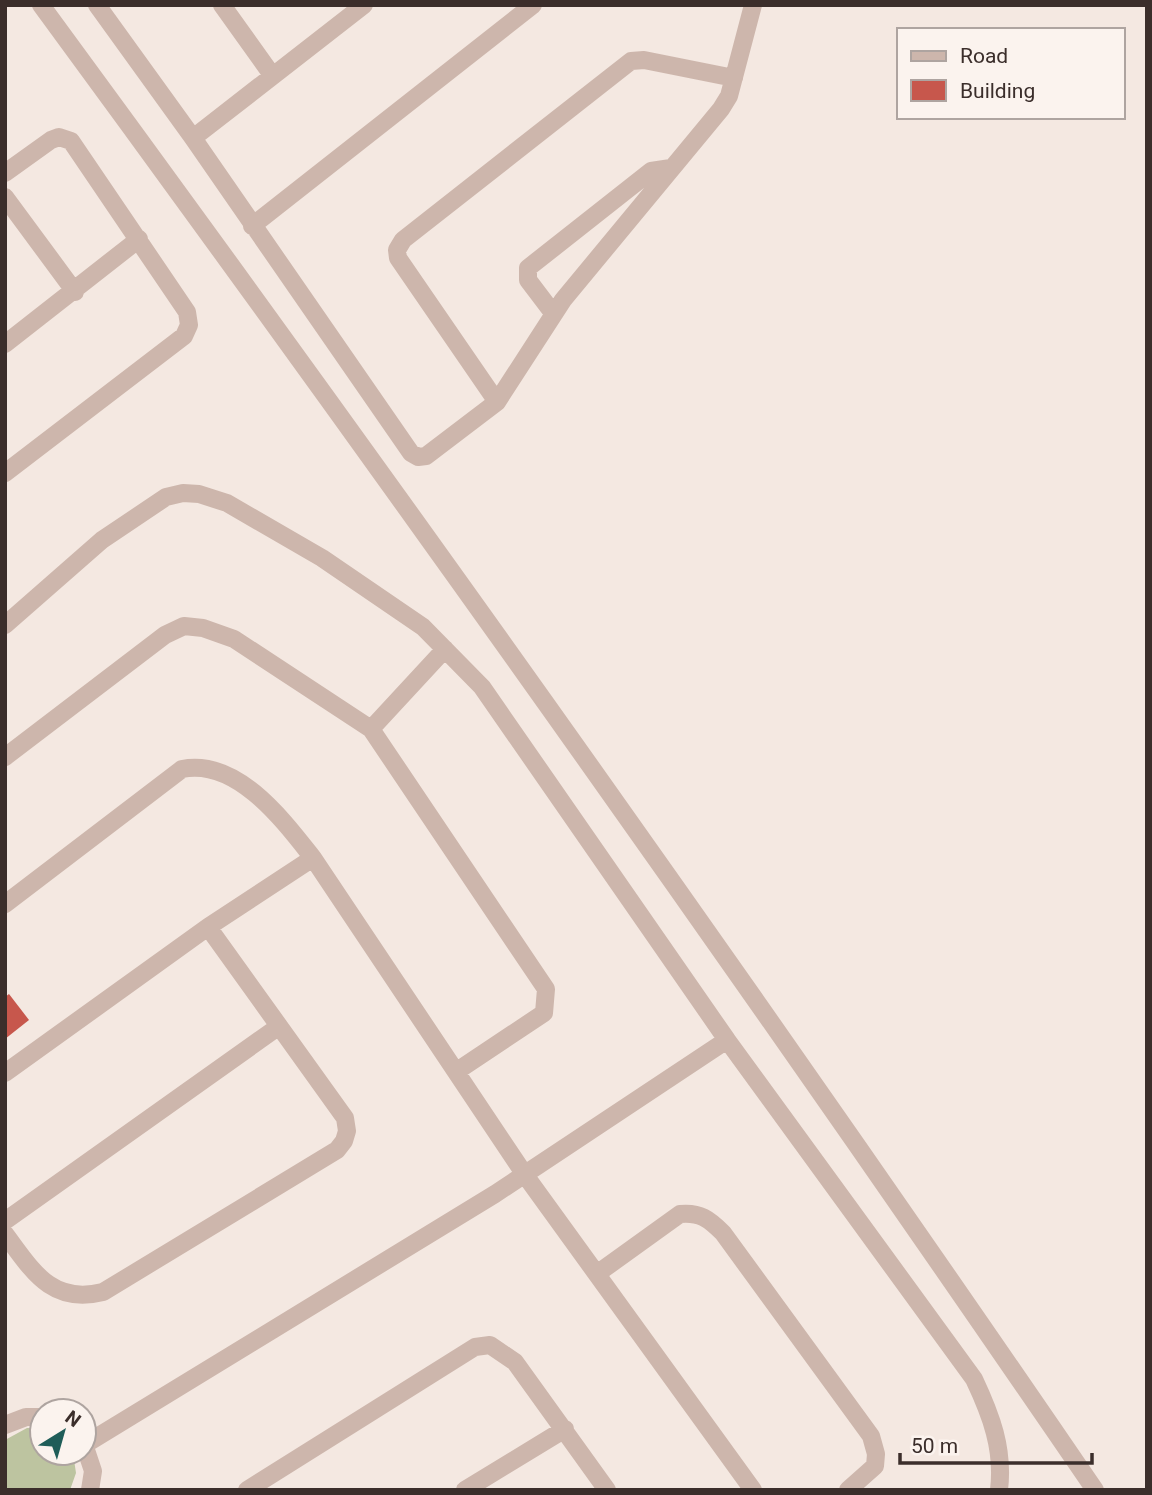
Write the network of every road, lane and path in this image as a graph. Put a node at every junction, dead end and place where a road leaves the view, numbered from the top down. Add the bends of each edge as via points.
1 (41, 5) edge
2 (96, 5) edge
3 (222, 5) edge
4 (533, 5) edge
5 (752, 5) edge
6 (355, 8) edge
7 (272, 75) junction
8 (734, 78) junction
9 (193, 138) junction
10 (671, 167) junction
11 (5, 173) edge
12 (5, 197) edge
13 (252, 226) junction
14 (139, 239) junction
15 (75, 292) junction
16 (553, 313) junction
17 (5, 344) edge
18 (497, 402) junction
19 (5, 473) edge
20 (5, 625) edge
21 (445, 649) junction
22 (371, 729) junction
23 (5, 757) edge
24 (313, 858) junction
25 (5, 904) edge
26 (208, 927) junction
27 (278, 1027) junction
28 (727, 1040) junction
29 (457, 1072) junction
30 (5, 1073) edge
31 (525, 1175) junction
32 (5, 1221) edge
33 (5, 1234) edge
34 (598, 1273) junction
35 (28, 1417) edge
36 (5, 1425) edge
37 (565, 1429) junction
38 (98, 1436) edge
39 (92, 1467) edge
40 (90, 1490) edge
41 (247, 1490) edge
42 (465, 1490) edge
43 (607, 1490) edge
44 (753, 1490) edge
45 (848, 1490) edge
46 (999, 1490) edge
47 (1095, 1490) edge

1 - 47 street via 445,559
2 - 9 street
3 - 7 street
4 - 13 street
5 - 8 street
6 - 7 street
7 - 9 street
8 - 10 street via 721,109
8 - 18 street via 631,61 403,240 398,258
9 - 13 street
10 - 16 street
10 - 16 street via 651,171 528,268 528,280
11 - 14 street via 51,139 71,141
12 - 15 street
13 - 18 street via 411,453 426,456
14 - 15 street
14 - 19 street via 187,312 189,325 184,336
15 - 17 street
16 - 18 street
20 - 21 street via 125,524 166,497 191,493 228,503 322,558 424,627
21 - 22 street
21 - 28 street via 482,687
22 - 23 street via 234,639 184,626 164,635
22 - 29 street via 546,989 544,1013
24 - 25 street via 283,820 247,789 217,770 200,766 182,769
24 - 26 street
24 - 29 street
26 - 27 street
26 - 30 street
27 - 32 street
27 - 33 street via 345,1118 344,1141 337,1150 103,1292 87,1296 64,1293 46,1284
28 - 31 street
28 - 46 street via 974,1380 994,1421
29 - 31 street
31 - 34 street
31 - 38 street
34 - 44 street
34 - 45 street via 680,1214 707,1217 870,1436 875,1466
35 - 36 street
37 - 41 street via 515,1362 490,1345 475,1347
37 - 42 street
37 - 43 street
39 - 40 street

